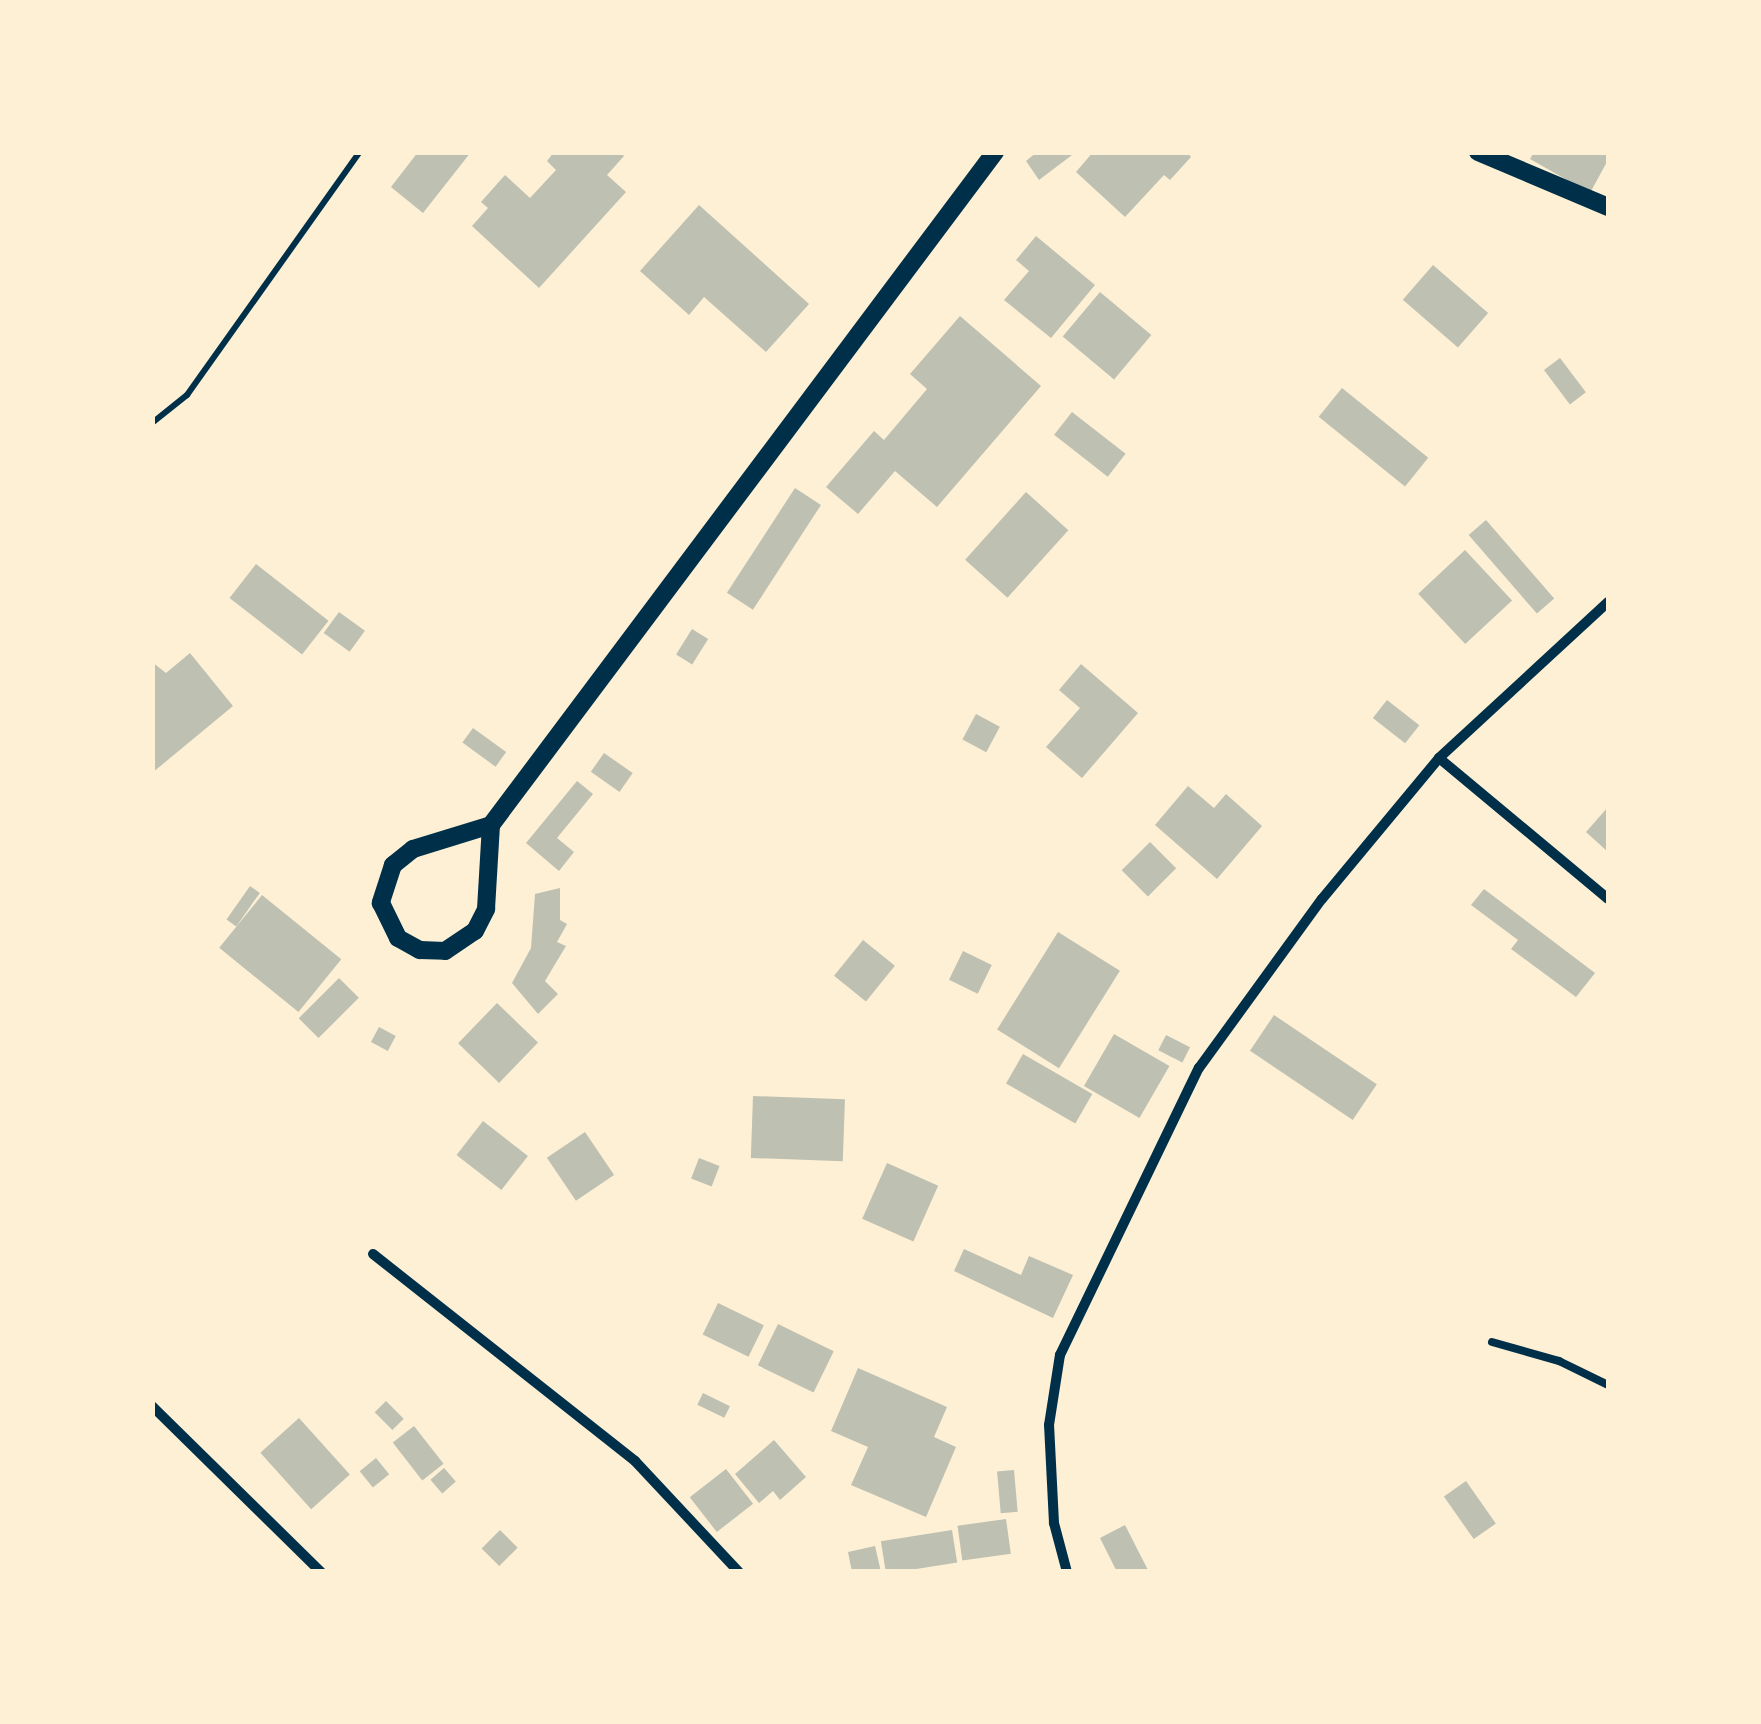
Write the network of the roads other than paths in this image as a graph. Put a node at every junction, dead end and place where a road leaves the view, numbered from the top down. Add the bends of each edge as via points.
1 (995, 152) edge
2 (1478, 152) edge
3 (1608, 207) edge
4 (1608, 602) edge
5 (1440, 758) junction
6 (491, 824) junction
7 (1608, 899) edge
8 (374, 1254) dead end
9 (1492, 1342) dead end
10 (1608, 1385) edge
11 (152, 1406) edge
12 (321, 1572) edge
13 (739, 1572) edge
14 (1068, 1572) edge

1 - 6 street
2 - 3 street
4 - 5 street
5 - 7 street
5 - 14 street via 1322,899 1199,1068 1088,1292 1060,1355 1049,1426 1054,1523
6 - 6 street via 413,849 392,865 381,903 398,938 420,950 444,950 476,931 486,909
8 - 13 street via 635,1461
9 - 10 lane via 1559,1361
11 - 12 street

